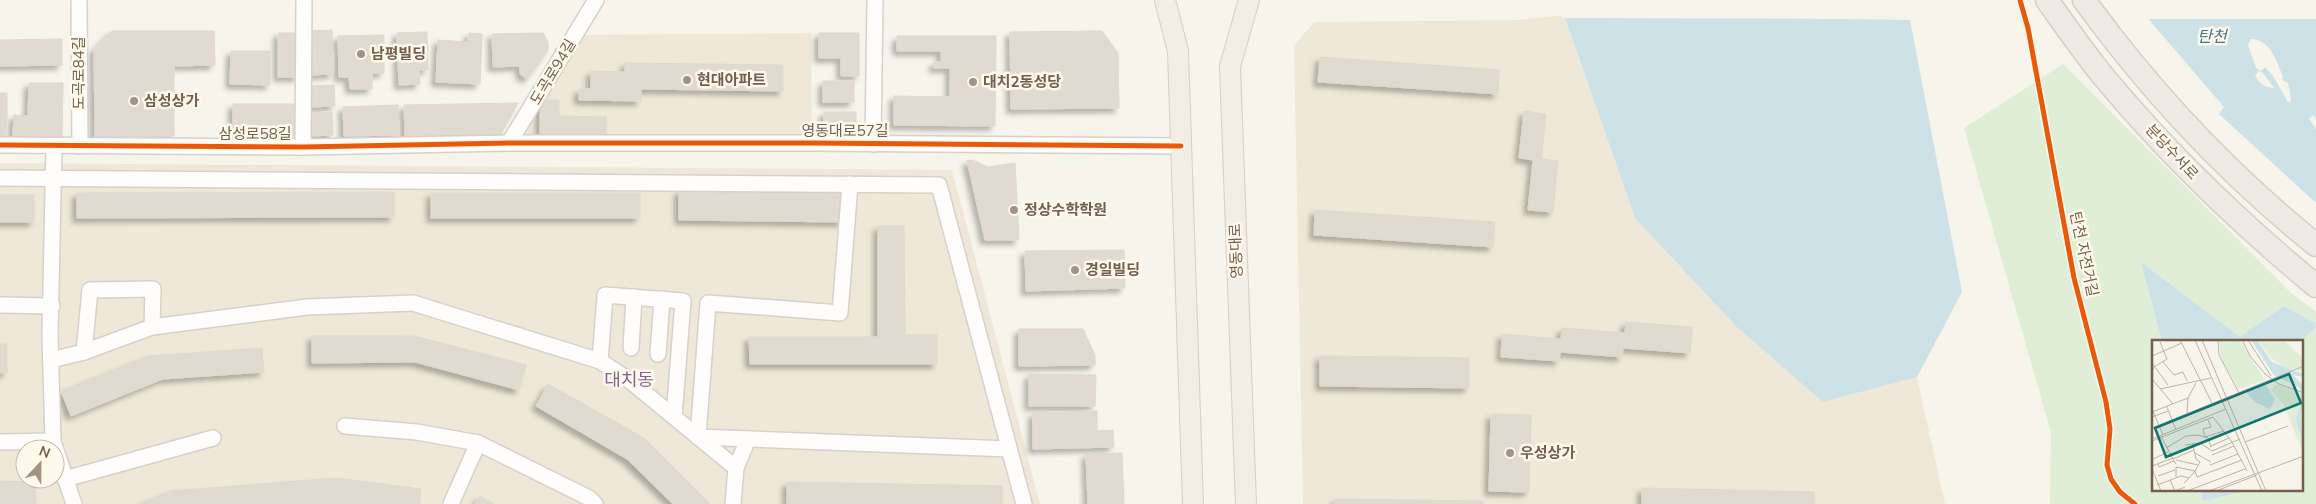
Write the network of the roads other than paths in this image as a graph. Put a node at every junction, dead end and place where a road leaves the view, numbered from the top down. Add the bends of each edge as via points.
1 (79, 0) edge
2 (304, 0) edge
3 (596, 0) edge
4 (875, 0) edge
5 (1165, 0) edge
6 (1249, 0) edge
7 (2047, 0) edge
8 (2084, 0) edge
9 (509, 143) junction
10 (873, 144) junction
11 (0, 146) edge
12 (54, 146) junction
13 (80, 146) junction
14 (1181, 146) junction
15 (303, 147) junction
16 (0, 178) edge
17 (54, 178) junction
18 (850, 184) junction
19 (2316, 245) edge
20 (2316, 286) edge
21 (634, 298) junction
22 (662, 300) junction
23 (0, 304) edge
24 (52, 306) junction
25 (152, 327) junction
26 (631, 348) dead end
27 (84, 352) junction
28 (658, 354) dead end
29 (51, 360) junction
30 (600, 361) junction
31 (674, 417) junction
32 (345, 426) dead end
33 (698, 437) junction
34 (213, 438) dead end
35 (53, 439) edge
36 (748, 439) junction
37 (0, 442) edge
38 (15, 442) edge
39 (478, 443) junction
40 (1009, 449) junction
41 (736, 468) junction
42 (65, 479) joint
43 (74, 504) edge
44 (451, 504) edge
45 (595, 504) edge
46 (733, 504) edge
47 (1024, 504) edge
48 (1193, 504) edge
49 (1246, 504) edge

1 - 13 street, 도곡로84길
2 - 15 street
3 - 9 street, 도곡로94길
4 - 10 street
5 - 14 main road via 1178,51
6 - 49 main road, 영동대로 via 1230,66
7 - 20 highway, 분당수서로 via 2108,82 2192,173 2260,240
8 - 19 highway, 분당수서로 via 2137,67 2237,176
9 - 10 street, 영동대로57길
9 - 15 street, 삼성로58길
10 - 14 street, 영동대로57길
11 - 12 street, 삼성로58길
12 - 13 street, 삼성로58길
12 - 17 street
13 - 15 street, 삼성로58길
14 - 48 main road
16 - 17 street
17 - 18 street
17 - 24 street
18 - 33 street via 840,313 708,303
18 - 40 street via 939,185
21 - 22 street
21 - 26 street
21 - 30 street via 605,295
22 - 28 street
22 - 31 street via 683,301
23 - 24 street
24 - 29 street
25 - 27 street
25 - 27 street via 153,289 90,290
25 - 30 street via 307,307 413,303
27 - 29 street
29 - 35 street
30 - 31 street
31 - 33 street
32 - 39 street via 417,432
33 - 36 street
33 - 41 street
34 - 42 street
36 - 40 street
36 - 41 street
37 - 38 street
39 - 44 street
39 - 45 street via 589,498
40 - 47 street
41 - 46 street
42 - 43 street

